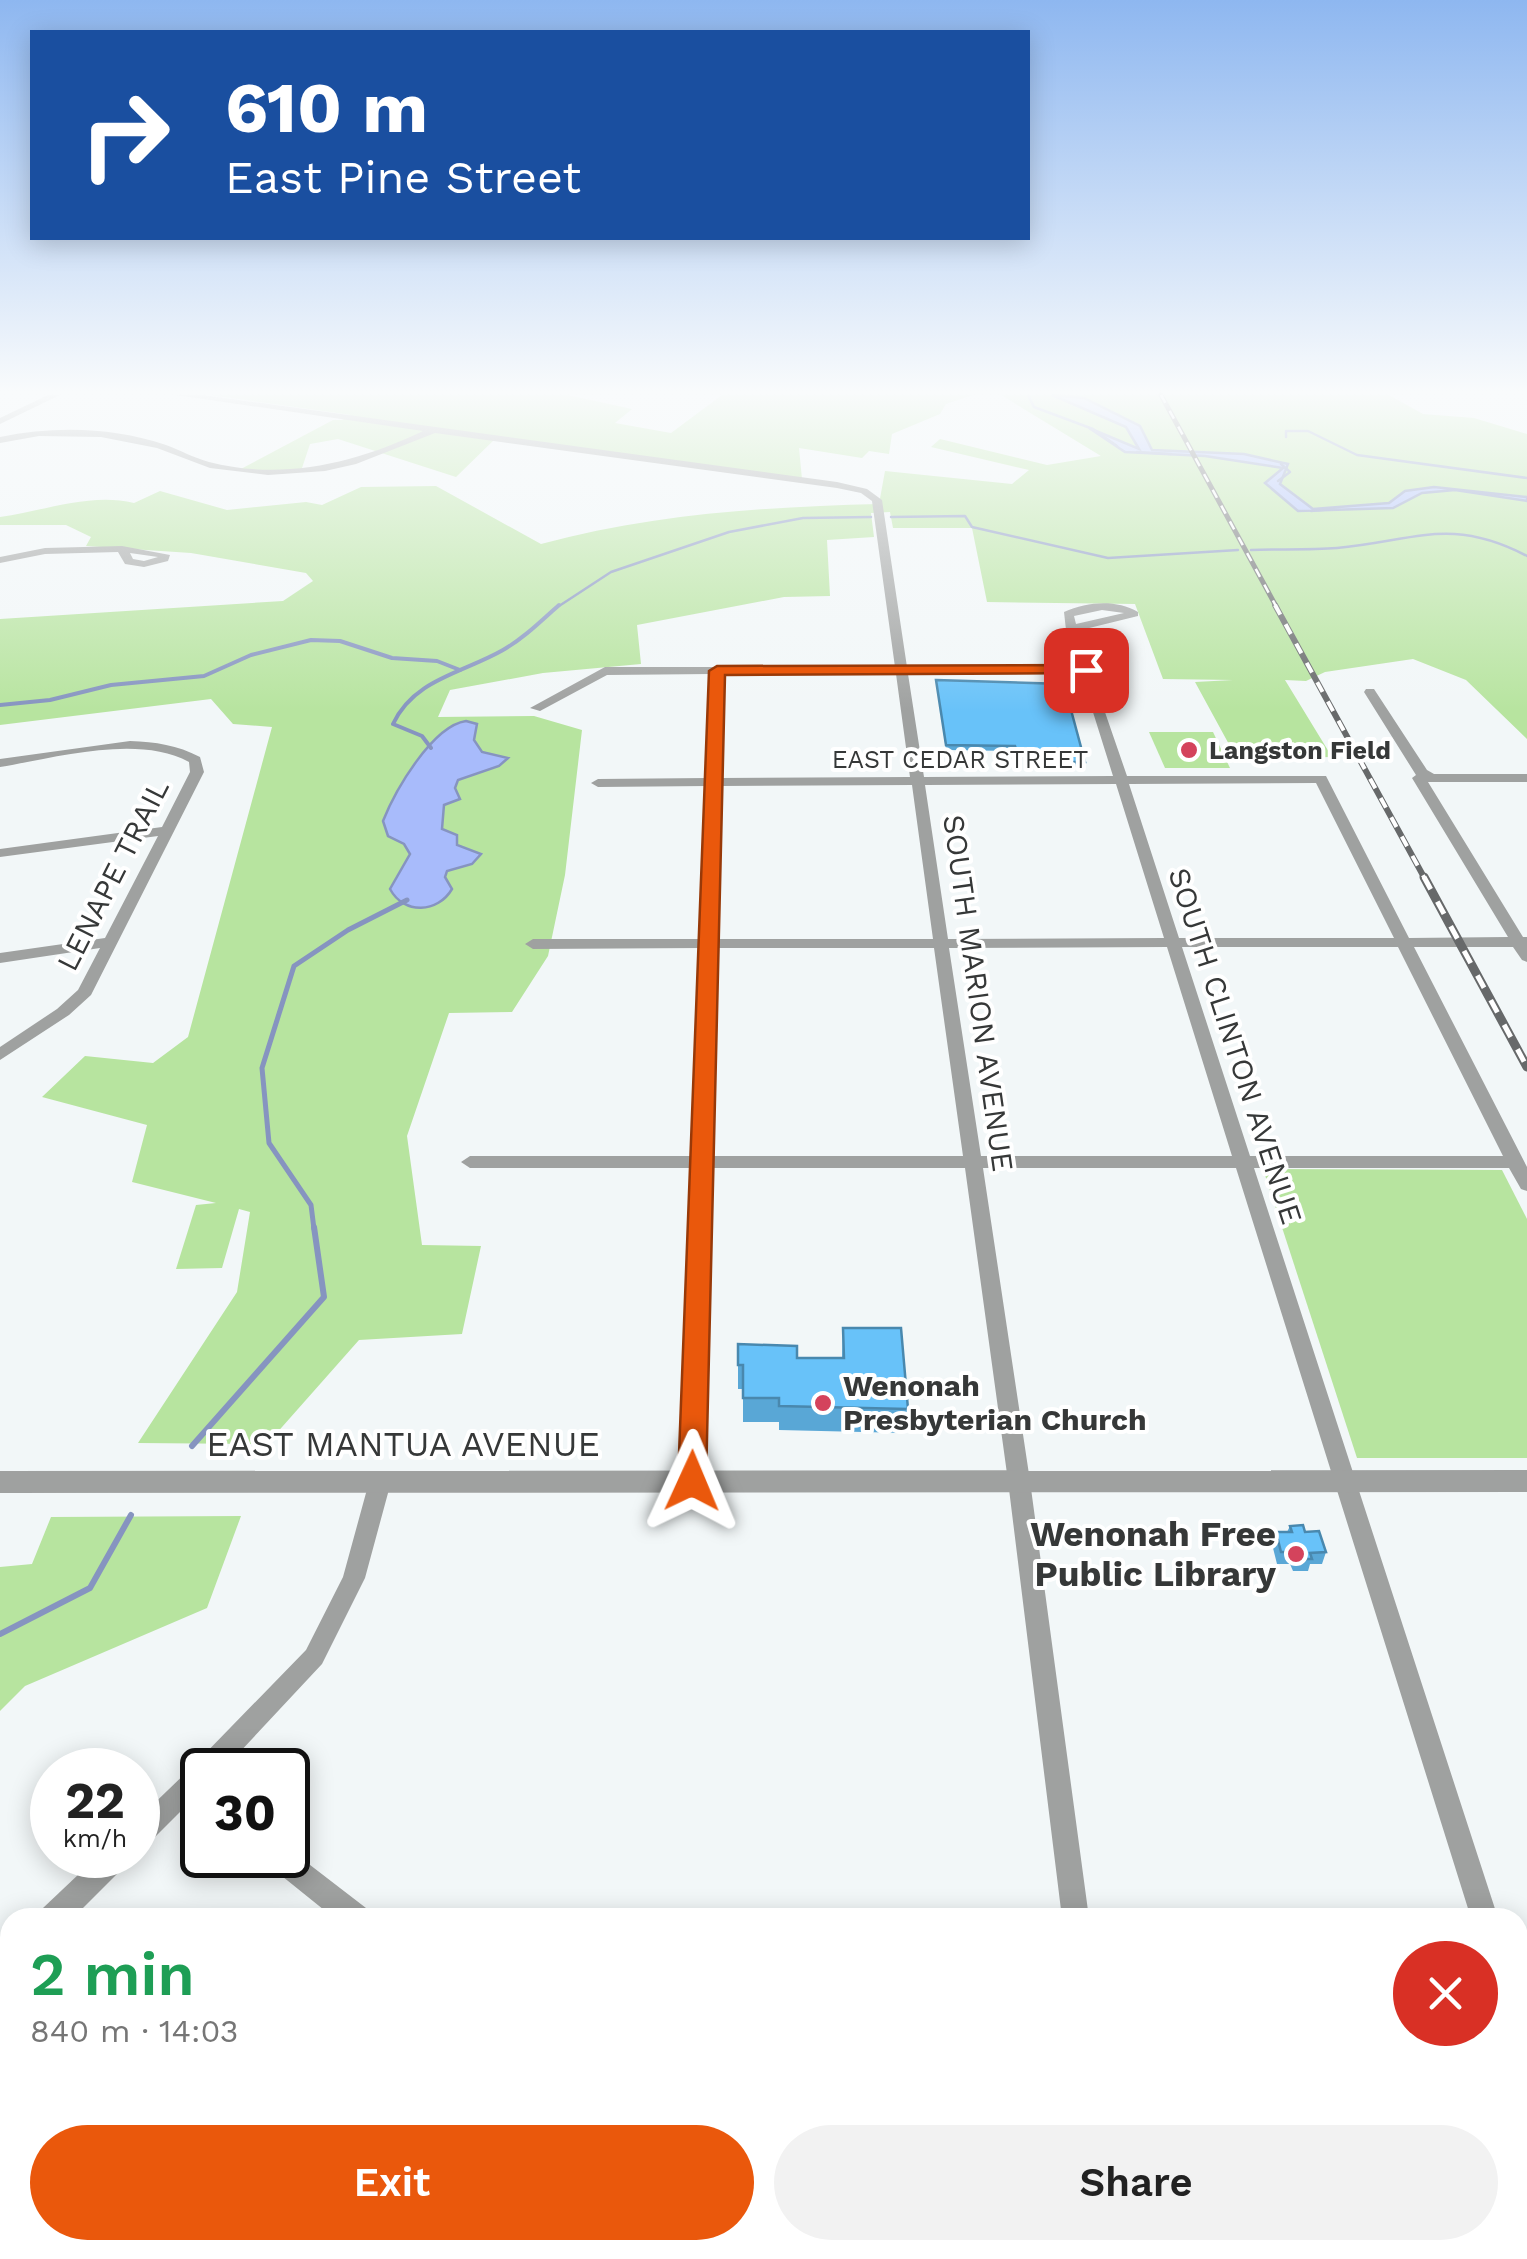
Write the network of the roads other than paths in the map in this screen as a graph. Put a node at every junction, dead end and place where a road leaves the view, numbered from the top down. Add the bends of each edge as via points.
1 (876, 500) edge
2 (122, 550) dead end
3 (0, 560) edge
4 (1071, 629) junction
5 (901, 670) junction
6 (1086, 670) junction
7 (717, 671) junction
8 (1370, 692) dead end
9 (536, 708) dead end
10 (0, 763) edge
11 (1432, 778) junction
12 (1527, 778) edge
13 (1118, 780) junction
14 (917, 781) junction
15 (713, 782) junction
16 (598, 783) dead end
17 (168, 830) junction
18 (0, 853) edge
19 (109, 942) junction
20 (709, 942) junction
21 (941, 942) junction
22 (1173, 942) junction
23 (1404, 942) junction
24 (533, 944) dead end
25 (1524, 947) edge
26 (0, 958) edge
27 (0, 1056) edge
28 (702, 1160) junction
29 (973, 1161) junction
30 (1244, 1161) junction
31 (470, 1162) dead end
32 (1516, 1162) junction
33 (1527, 1185) edge
34 (1527, 1480) edge
35 (692, 1481) junction
36 (1020, 1481) junction
37 (1345, 1481) junction
38 (0, 1482) edge
39 (380, 1482) junction
40 (231, 1748) edge
41 (180, 1799) edge
42 (160, 1817) edge
43 (94, 1878) edge
44 (305, 1878) edge
45 (63, 1908) edge
46 (343, 1908) edge
47 (1075, 1908) edge
48 (1482, 1908) edge

1 - 5 street, SOUTH MARION AVENUE
2 - 3 street via 45,551
4 - 4 street via 1068,614 1074,610 1124,608 1134,614
4 - 6 street, SOUTH CLINTON AVENUE
5 - 6 street
5 - 7 street
5 - 14 street, SOUTH MARION AVENUE
6 - 13 street, SOUTH CLINTON AVENUE
7 - 9 street via 606,672
7 - 15 street
8 - 11 street via 1422,774
10 - 17 street, LENAPE TRAIL via 153,745 185,751 196,772
11 - 12 street
11 - 25 street via 1419,778
13 - 14 street, EAST CEDAR STREET
13 - 22 street, SOUTH CLINTON AVENUE
13 - 23 street, EAST CEDAR STREET via 1322,779
14 - 15 street, EAST CEDAR STREET
14 - 21 street, SOUTH MARION AVENUE
15 - 16 street, EAST CEDAR STREET
15 - 20 street
17 - 18 street
17 - 19 street, LENAPE TRAIL
19 - 26 street
19 - 27 street, LENAPE TRAIL via 77,1001
20 - 21 street
20 - 24 street
20 - 28 street
21 - 22 street
21 - 29 street, SOUTH MARION AVENUE
22 - 23 street
22 - 30 street, SOUTH CLINTON AVENUE
23 - 25 street
23 - 32 street
28 - 29 street
28 - 31 street
28 - 35 street
29 - 30 street
29 - 36 street, SOUTH MARION AVENUE
30 - 32 street
30 - 37 street, SOUTH CLINTON AVENUE
32 - 33 street
34 - 37 street, EAST MANTUA AVENUE
35 - 36 street, EAST MANTUA AVENUE
35 - 39 street, EAST MANTUA AVENUE
36 - 37 street, EAST MANTUA AVENUE
36 - 47 street, SOUTH MARION AVENUE
37 - 48 street, SOUTH CLINTON AVENUE
38 - 39 street, EAST MANTUA AVENUE
39 - 40 street via 354,1578 314,1657
41 - 42 street
43 - 45 street
44 - 46 street

